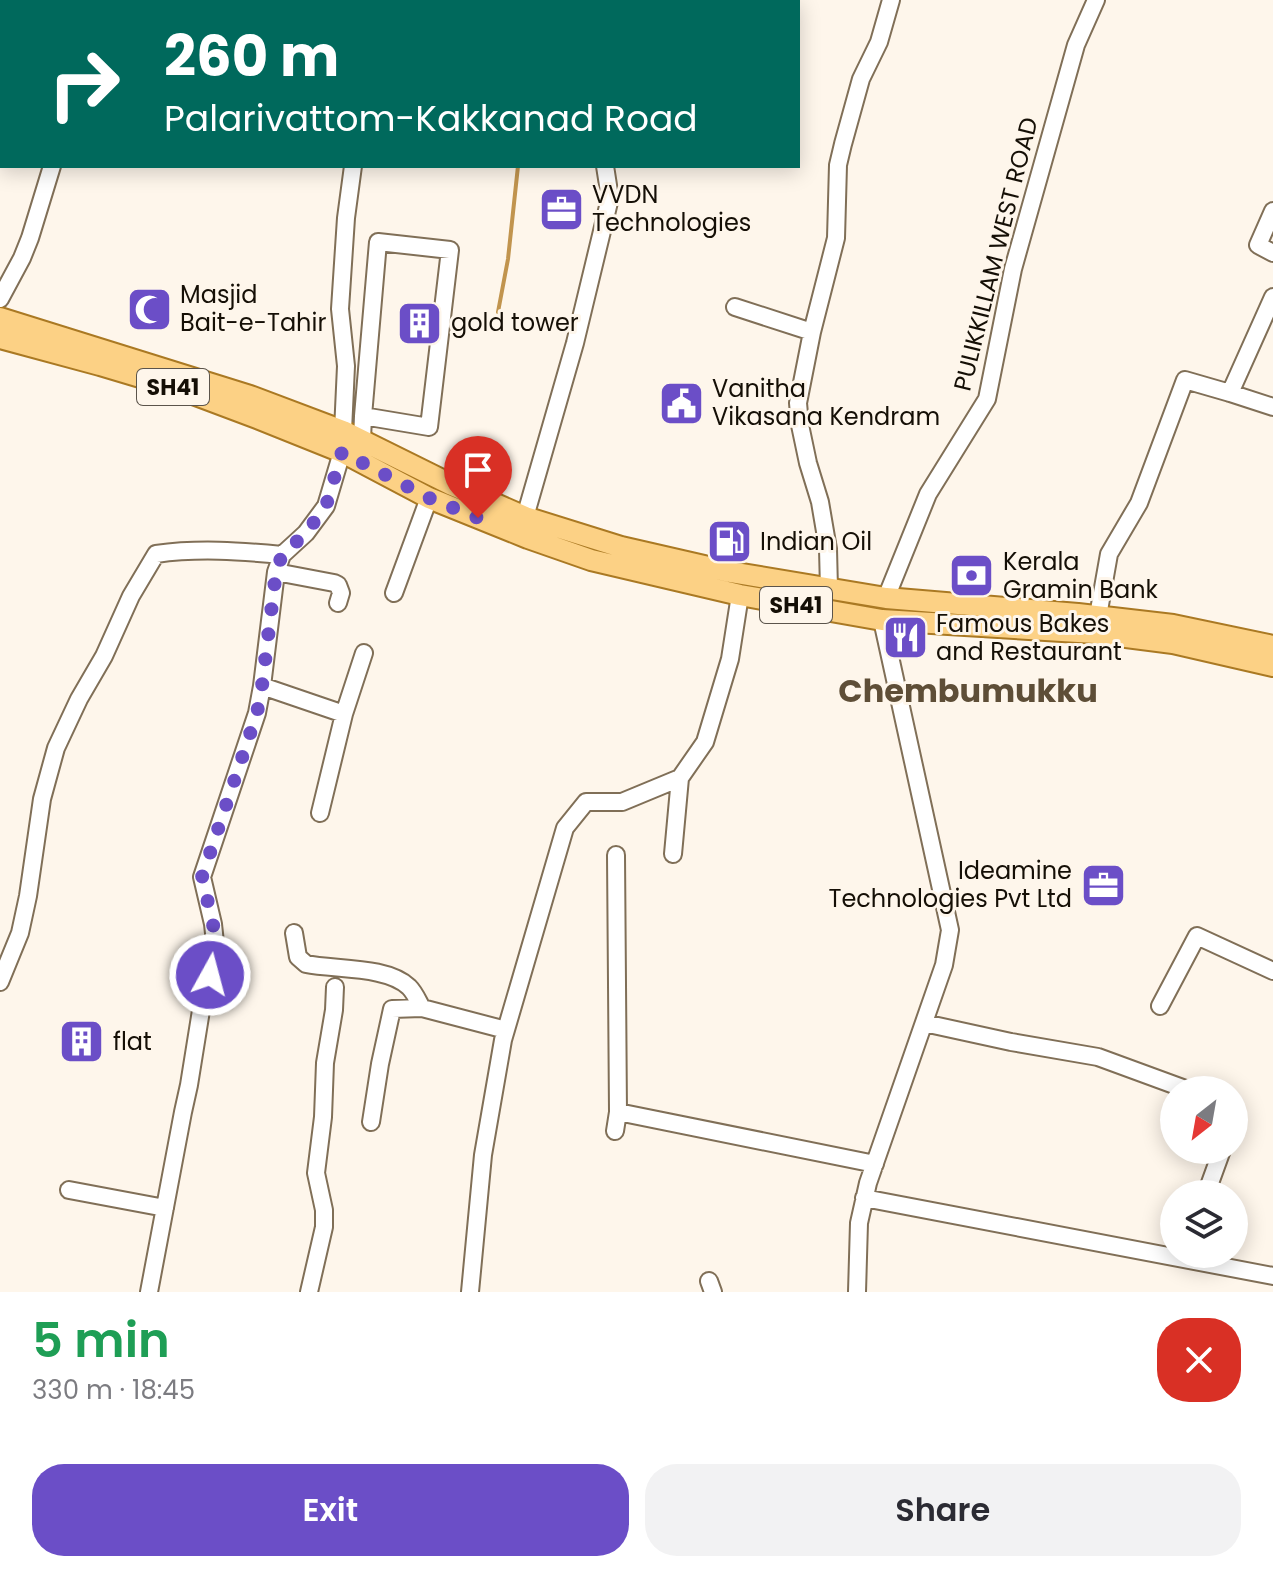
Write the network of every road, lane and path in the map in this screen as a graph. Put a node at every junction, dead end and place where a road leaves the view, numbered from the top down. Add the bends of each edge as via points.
1 (891, 0) edge
2 (1096, 0) edge
3 (45, 168) edge
4 (353, 168) edge
5 (605, 168) edge
6 (1273, 211) edge
7 (1273, 253) edge
8 (1273, 297) edge
9 (0, 299) edge
10 (735, 307) dead end
11 (0, 318) edge
12 (812, 332) junction
13 (0, 338) edge
14 (1230, 393) junction
15 (1273, 407) edge
16 (363, 416) junction
17 (349, 441) junction
18 (429, 498) junction
19 (525, 517) junction
20 (282, 555) junction
21 (276, 572) junction
22 (712, 579) junction
23 (829, 589) junction
24 (394, 593) dead end
25 (740, 595) junction
26 (886, 598) junction
27 (338, 603) dead end
28 (1098, 616) junction
29 (882, 620) junction
30 (1273, 646) edge
31 (364, 653) dead end
32 (1273, 666) edge
33 (262, 686) junction
34 (344, 714) junction
35 (680, 778) junction
36 (320, 813) dead end
37 (673, 854) dead end
38 (616, 855) dead end
39 (294, 933) dead end
40 (1273, 971) edge
41 (0, 982) edge
42 (335, 987) dead end
43 (1160, 1006) dead end
44 (422, 1008) junction
45 (924, 1023) junction
46 (506, 1030) junction
47 (1160, 1080) edge
48 (618, 1112) junction
49 (371, 1122) dead end
50 (615, 1131) dead end
51 (875, 1164) junction
52 (69, 1190) dead end
53 (864, 1198) junction
54 (165, 1208) junction
55 (1273, 1276) edge
56 (855, 1291) edge
57 (149, 1292) edge
58 (309, 1292) edge
59 (470, 1292) edge

1 - 12 street via 861,79 838,165 836,238
2 - 26 street, PULIKKILLAM WEST ROAD via 1076,45 1013,269 987,399 928,494
3 - 9 street via 30,238
4 - 17 street via 340,309
5 - 19 street via 610,198
6 - 7 street via 1258,245
8 - 14 street
10 - 12 street
11 - 17 main road via 250,396
12 - 23 street via 798,413 820,502
13 - 17 main road, SH41
14 - 15 street
14 - 28 street via 1185,380 1139,503 1109,554
16 - 16 street via 378,242 450,250 429,427
16 - 17 street
17 - 18 main road, SH41
17 - 19 main road
17 - 20 street via 326,506
18 - 22 main road, SH41 via 591,560
18 - 24 street
19 - 22 main road
20 - 21 street
20 - 41 street via 214,549 156,554 56,748 42,799 20,933
21 - 27 street via 334,583 341,593
21 - 33 street
22 - 23 main road
22 - 25 main road, SH41
23 - 26 main road
25 - 29 main road, SH41
25 - 35 street via 730,659 705,742
26 - 28 main road
28 - 30 main road
29 - 32 main road, SH41 via 1111,635
29 - 45 street via 950,930
31 - 34 street
33 - 34 street
33 - 54 street via 202,877 216,952
34 - 36 street
35 - 37 street
35 - 46 street via 622,802 586,802 565,828
38 - 48 street
39 - 44 street via 298,957 306,964 390,976 412,990
40 - 43 street via 1197,936
42 - 58 street via 316,1173 324,1227
44 - 46 street
44 - 49 street via 392,1009
45 - 47 street via 1098,1057
45 - 51 street
46 - 59 street via 483,1155
48 - 50 street
48 - 51 street
51 - 53 street
52 - 54 street
53 - 55 street
53 - 56 street
54 - 57 street

